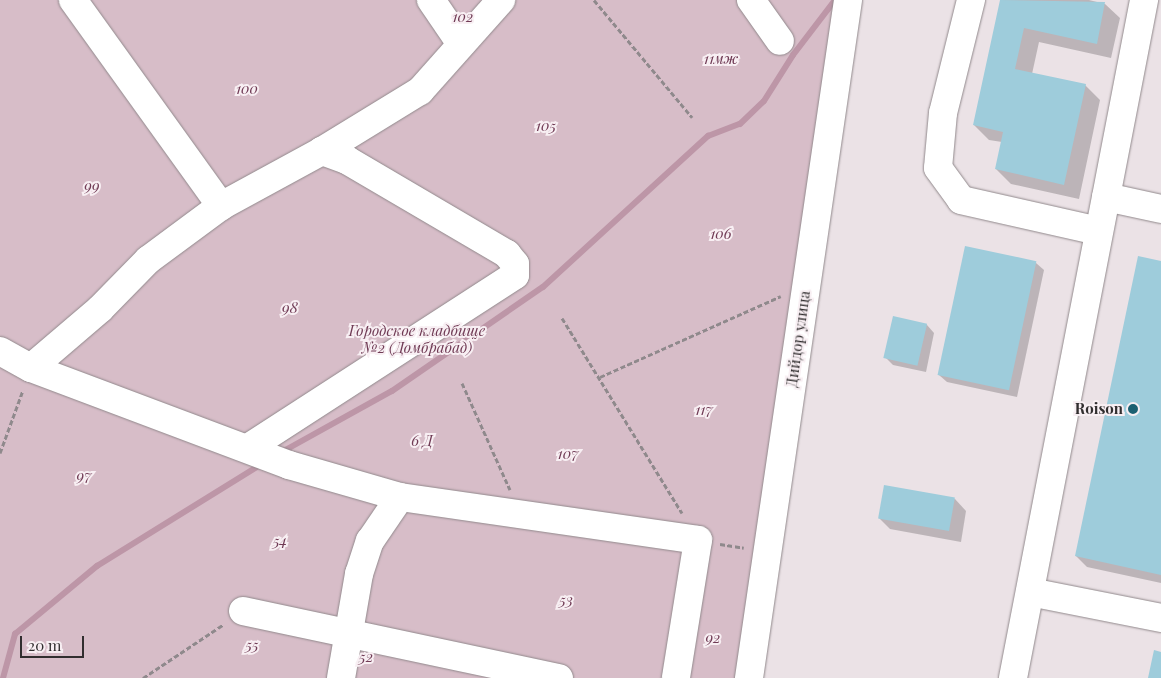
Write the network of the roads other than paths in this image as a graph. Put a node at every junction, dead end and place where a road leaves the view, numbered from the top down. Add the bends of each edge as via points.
1 (73, 0) edge
2 (431, 0) edge
3 (501, 0) edge
4 (751, 0) edge
5 (848, 0) edge
6 (971, 0) edge
7 (1144, 0) edge
8 (780, 41) dead end
9 (461, 44) junction
10 (322, 151) junction
11 (1106, 197) junction
12 (220, 206) junction
13 (1161, 209) edge
14 (1099, 231) junction
15 (0, 351) edge
16 (31, 368) junction
17 (248, 448) junction
18 (400, 497) junction
19 (1030, 592) junction
20 (244, 611) road end
21 (1161, 618) edge
22 (349, 631) junction
23 (341, 678) edge
24 (559, 678) edge
25 (676, 678) edge
26 (749, 678) edge
27 (1013, 678) edge

1 - 12 street
2 - 9 street
3 - 9 street
4 - 8 street
5 - 26 street, Дийдор улица
6 - 14 street via 943,113 938,168 961,200
7 - 11 street
9 - 10 street via 420,91
10 - 12 street
10 - 17 street via 347,160 507,254 515,264 515,275
11 - 13 street
11 - 14 street
12 - 16 street via 148,260 100,309
14 - 19 street
15 - 16 street
16 - 17 street
17 - 18 street via 289,465
18 - 22 street via 370,542 359,574
18 - 25 street via 698,540
19 - 21 street
19 - 27 street
20 - 22 street
22 - 23 street
22 - 24 street

